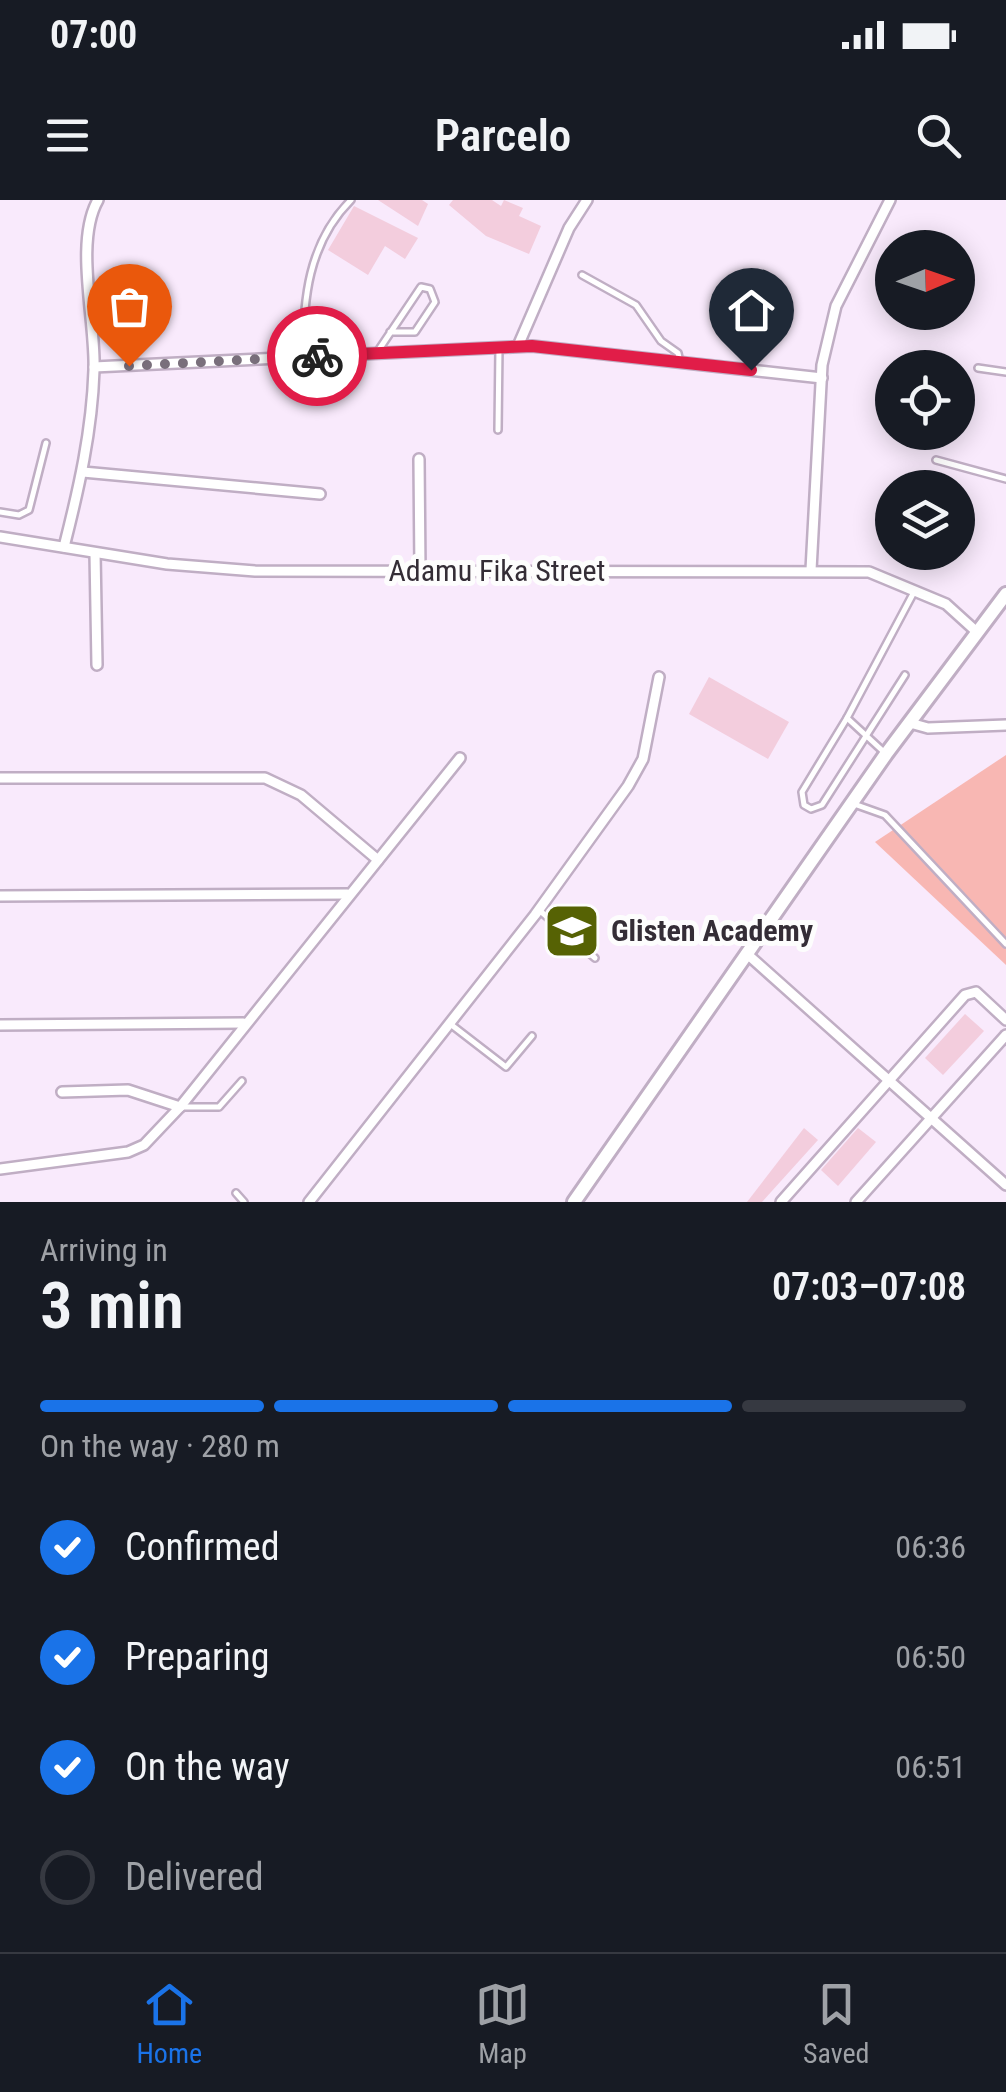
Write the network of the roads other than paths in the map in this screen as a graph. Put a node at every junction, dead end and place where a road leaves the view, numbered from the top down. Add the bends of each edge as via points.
1 (98, 200) edge
2 (350, 200) edge
3 (587, 200) edge
4 (890, 200) edge
5 (582, 275) dead end
6 (390, 332) junction
7 (518, 346) junction
8 (499, 347) junction
9 (376, 353) junction
10 (303, 357) junction
11 (680, 362) junction
12 (94, 368) junction
13 (978, 368) dead end
14 (1006, 372) edge
15 (822, 378) junction
16 (498, 430) dead end
17 (46, 443) dead end
18 (419, 460) dead end
19 (936, 460) dead end
20 (83, 472) junction
21 (1006, 479) edge
22 (320, 494) dead end
23 (0, 512) edge
24 (0, 537) edge
25 (64, 547) junction
26 (96, 552) junction
27 (811, 570) junction
28 (420, 571) junction
29 (916, 590) junction
30 (1006, 594) edge
31 (978, 634) junction
32 (97, 665) dead end
33 (905, 674) dead end
34 (659, 676) dead end
35 (848, 718) junction
36 (910, 723) junction
37 (1006, 725) edge
38 (866, 735) junction
39 (886, 754) junction
40 (460, 758) dead end
41 (0, 778) edge
42 (852, 803) junction
43 (378, 860) junction
44 (347, 894) junction
45 (0, 896) edge
46 (538, 910) junction
47 (1006, 944) edge
48 (746, 953) junction
49 (595, 958) dead end
50 (1006, 1020) edge
51 (243, 1023) junction
52 (450, 1024) junction
53 (0, 1025) edge
54 (532, 1036) dead end
55 (1006, 1036) edge
56 (242, 1081) dead end
57 (889, 1081) junction
58 (62, 1092) dead end
59 (180, 1107) junction
60 (931, 1118) junction
61 (0, 1169) edge
62 (1006, 1185) edge
63 (236, 1193) dead end
64 (244, 1202) edge
65 (308, 1202) edge
66 (574, 1202) edge
67 (781, 1202) edge
68 (856, 1202) edge

1 - 12 street via 88,250
2 - 10 lane via 311,268
3 - 7 street
4 - 15 street via 836,306
5 - 11 lane via 636,305
6 - 6 lane via 421,287 430,289 435,302 416,332
6 - 9 lane
7 - 8 street
7 - 11 street
8 - 9 street
8 - 16 lane
9 - 10 street
10 - 12 street
11 - 15 street
12 - 20 street
13 - 14 lane
15 - 27 street
17 - 23 lane via 26,514
18 - 28 street
19 - 21 lane
20 - 22 street
20 - 25 street
24 - 25 street, Adamu Fika Street
25 - 26 street, Adamu Fika Street
26 - 28 street, Adamu Fika Street via 212,569
26 - 32 street
27 - 28 street, Adamu Fika Street
27 - 29 street, Adamu Fika Street via 869,572
29 - 31 street, Adamu Fika Street via 946,604
29 - 35 lane
30 - 31 street
31 - 36 street
33 - 38 lane
34 - 46 street via 643,759
35 - 38 lane
35 - 38 lane via 802,792 804,805 822,805
36 - 37 street
36 - 39 street
38 - 39 lane
39 - 42 street
40 - 43 street
41 - 43 street via 264,778 301,795
42 - 47 lane via 884,815
42 - 48 street
43 - 44 street
44 - 45 street
44 - 51 street
46 - 49 lane
46 - 52 street
48 - 57 street
48 - 66 street
50 - 57 street via 970,992
51 - 53 street
51 - 59 street
52 - 54 lane via 506,1067
52 - 65 street
55 - 60 street
56 - 59 lane via 220,1107
57 - 60 street
57 - 67 street
58 - 59 street via 128,1090
59 - 61 street via 144,1145 128,1152
60 - 62 street
60 - 68 street
63 - 64 lane

